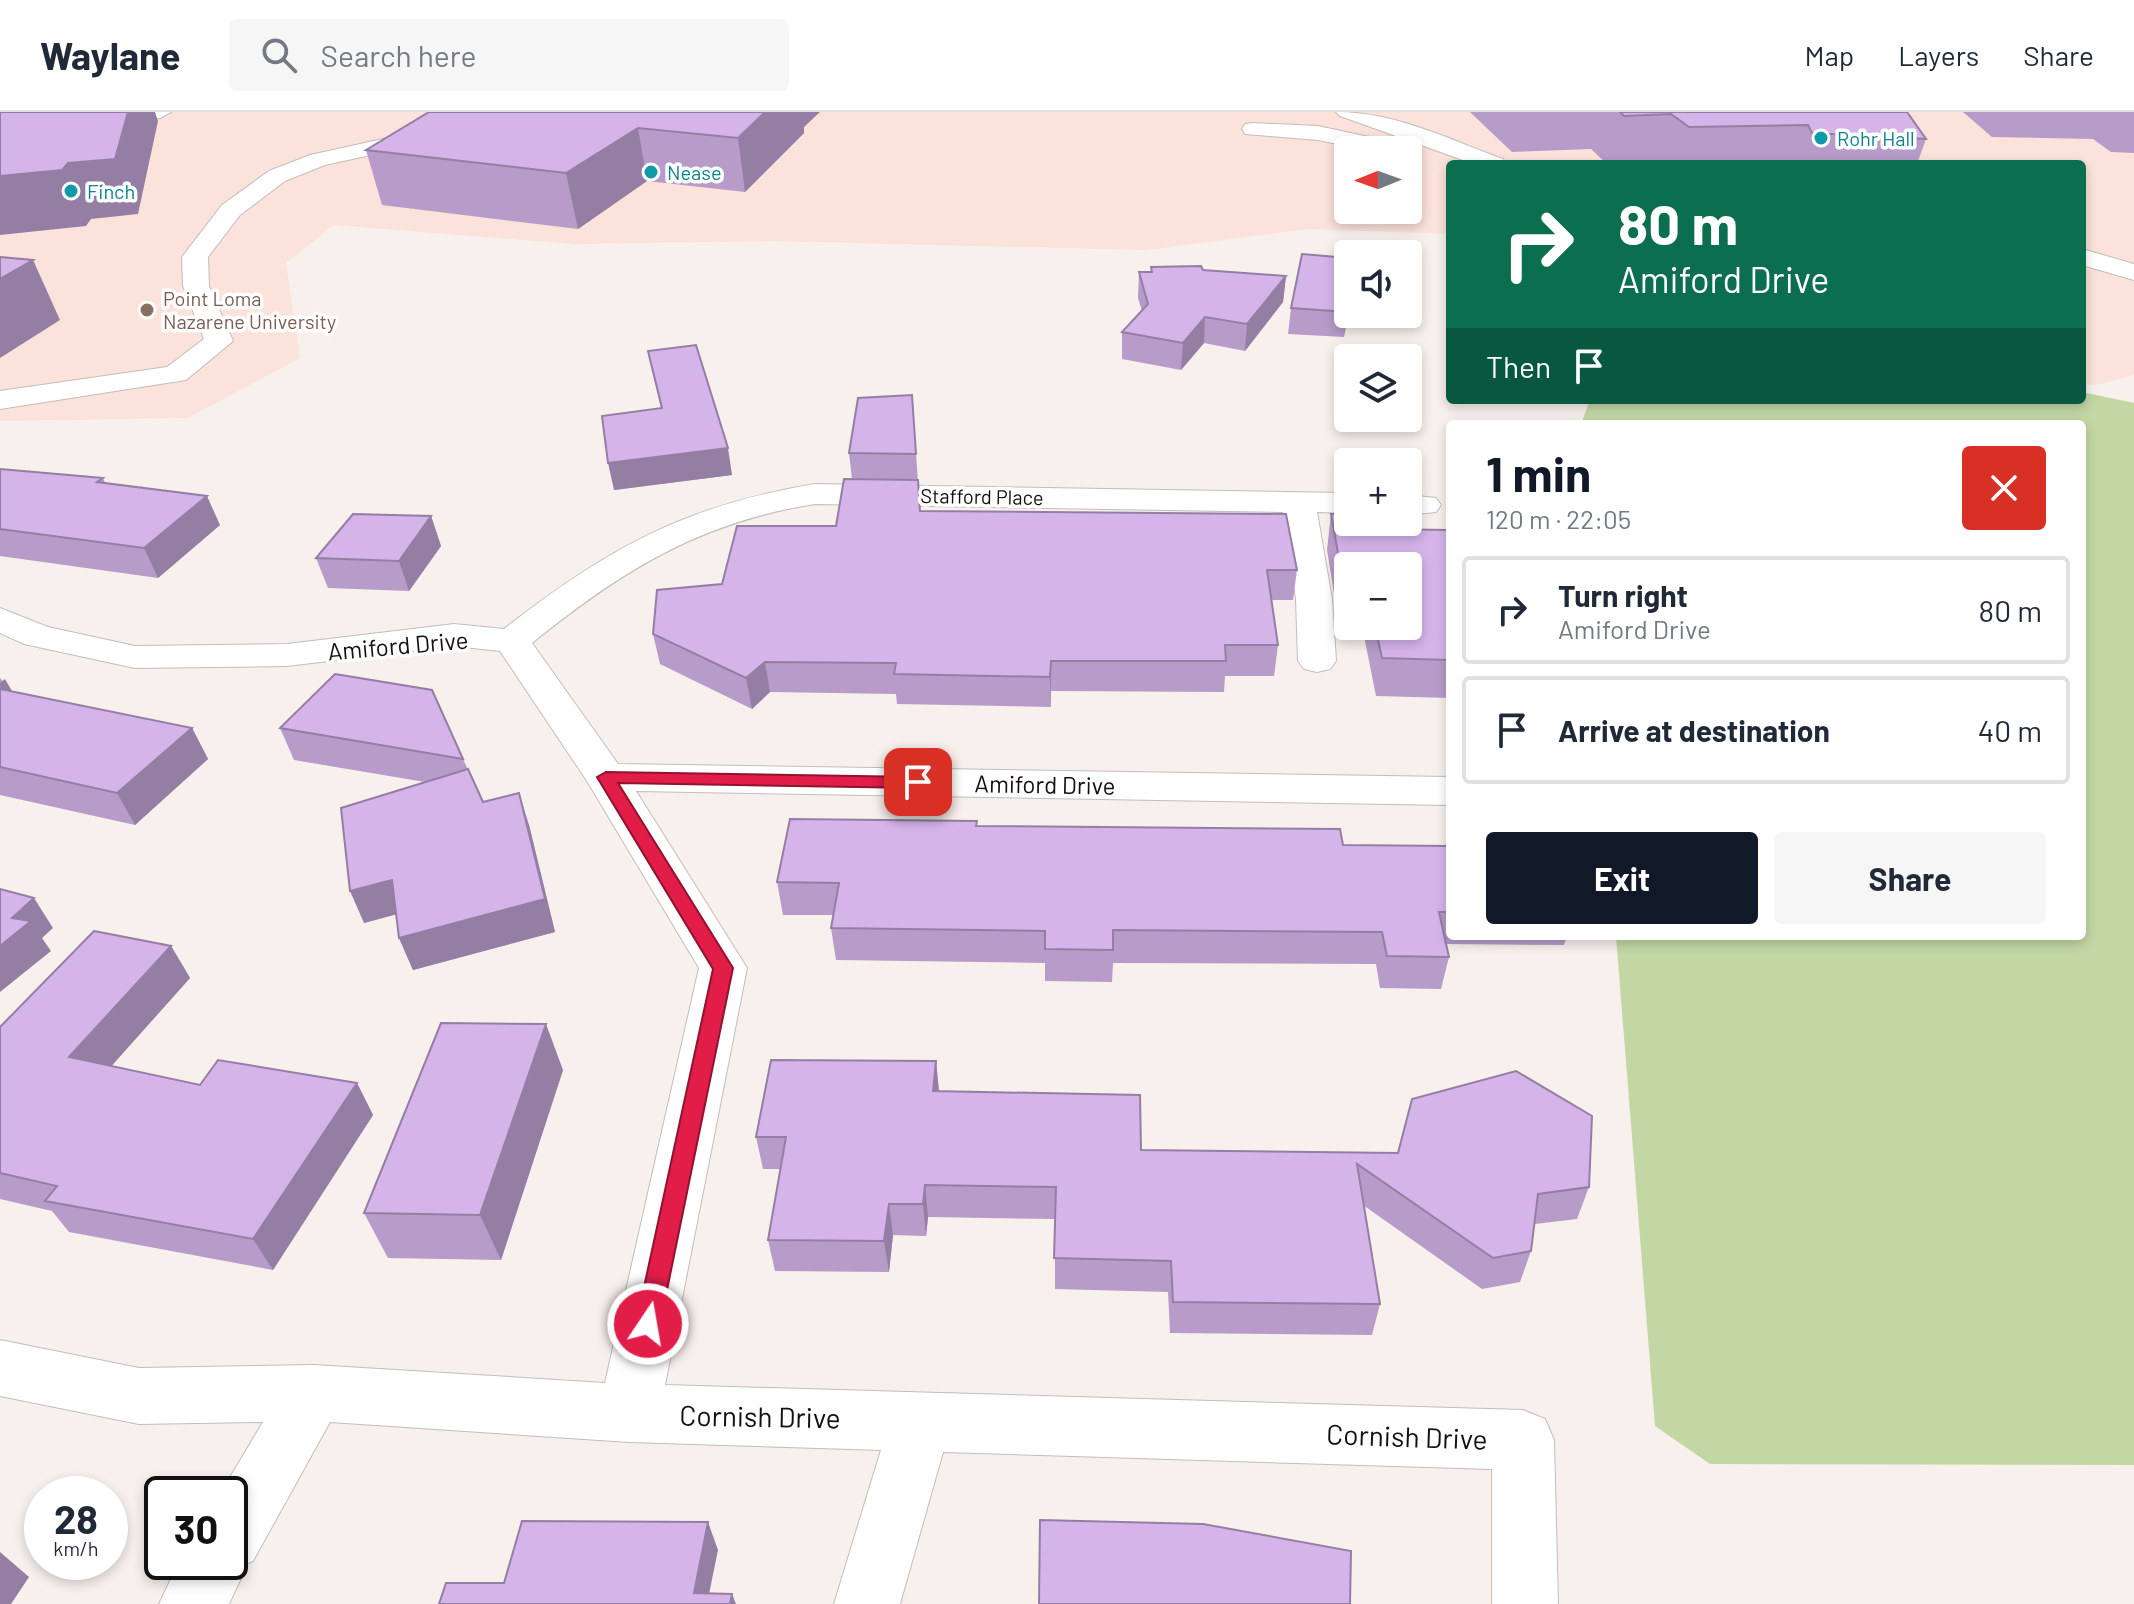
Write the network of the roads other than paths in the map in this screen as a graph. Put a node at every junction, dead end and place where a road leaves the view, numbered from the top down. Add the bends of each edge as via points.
1 (160, 112) edge
2 (451, 112) edge
3 (1335, 112) edge
4 (1347, 112) edge
5 (1253, 129) dead end
6 (1318, 133) junction
7 (1334, 136) edge
8 (0, 138) edge
9 (1422, 153) edge
10 (1469, 153) junction
11 (1486, 160) edge
12 (2134, 250) edge
13 (2091, 259) edge
14 (2134, 272) edge
15 (0, 400) edge
16 (1298, 501) junction
17 (1334, 502) edge
18 (0, 619) edge
19 (512, 641) junction
20 (1317, 661) dead end
21 (606, 777) junction
22 (1446, 791) edge
23 (0, 1368) edge
24 (314, 1393) junction
25 (629, 1413) junction
26 (921, 1420) junction
27 (248, 1507) edge
28 (206, 1580) edge
29 (192, 1604) edge
30 (867, 1604) edge
31 (1525, 1604) edge

1 - 8 street
2 - 15 street via 417,138 318,160 277,176 231,210 195,257 196,286 219,341 176,374
3 - 6 street
4 - 10 street
5 - 6 street
6 - 7 street
9 - 10 street
10 - 11 street
12 - 13 street
13 - 14 street
16 - 17 street, Stafford Place
16 - 19 street, Stafford Place via 815,494 775,499 691,524 601,573
16 - 20 street via 1314,599
18 - 19 street, Amiford Drive via 37,636 135,657 287,655 454,635
19 - 21 street
21 - 22 street, Amiford Drive
21 - 25 street via 723,968
23 - 24 street, Cornish Drive via 139,1396
24 - 25 street, Cornish Drive
24 - 27 street
25 - 26 street, Cornish Drive
26 - 30 street
26 - 31 street, Cornish Drive via 1523,1440
28 - 29 street

